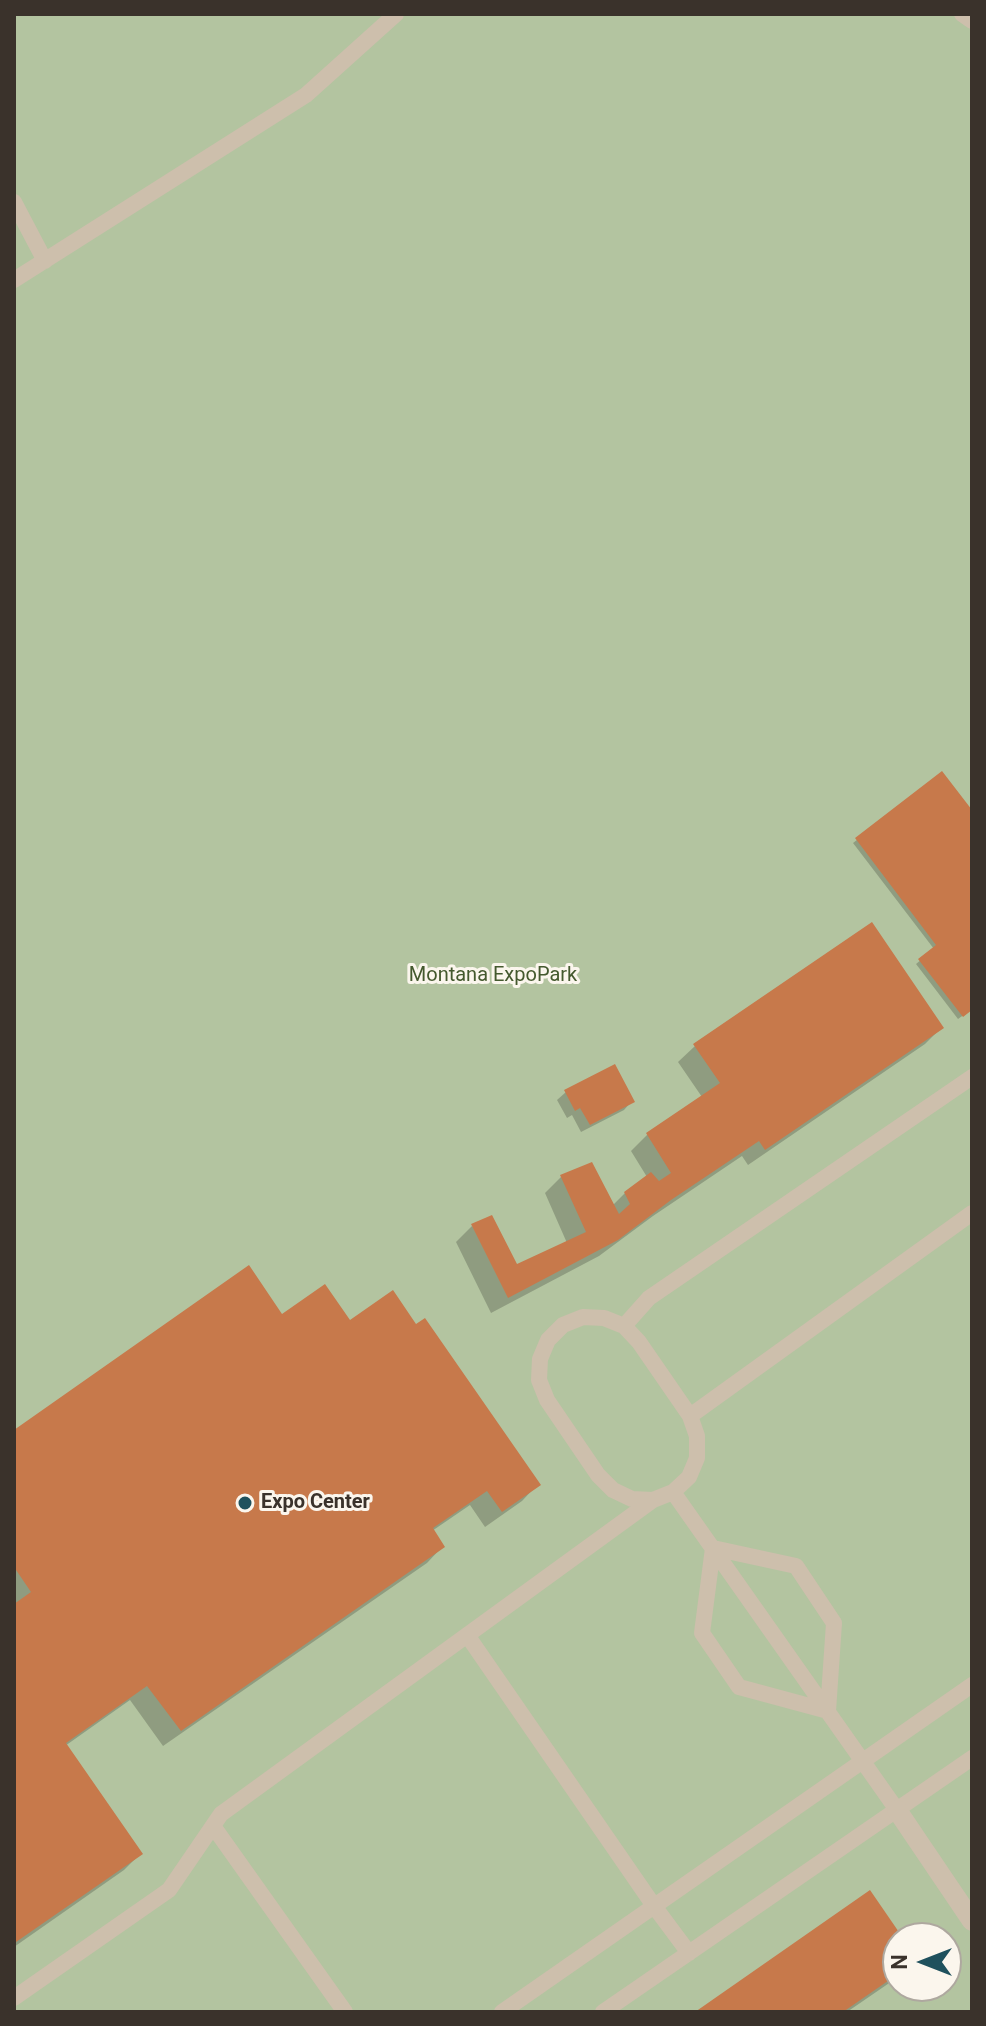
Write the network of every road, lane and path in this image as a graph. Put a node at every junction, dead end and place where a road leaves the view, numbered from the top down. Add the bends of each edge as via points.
1 (396, 14) edge
2 (962, 14) edge
3 (972, 21) edge
4 (14, 202) edge
5 (45, 261) junction
6 (14, 280) edge
7 (972, 1077) edge
8 (972, 1213) edge
9 (624, 1326) junction
10 (690, 1416) junction
11 (673, 1492) junction
12 (653, 1500) junction
13 (713, 1548) junction
14 (467, 1635) junction
15 (972, 1685) edge
16 (828, 1711) junction
17 (972, 1758) edge
18 (863, 1761) junction
19 (897, 1810) junction
20 (213, 1826) junction
21 (654, 1906) junction
22 (972, 1921) edge
23 (689, 1953) junction
24 (14, 1998) edge
25 (345, 2012) edge
26 (502, 2012) edge
27 (603, 2012) edge

1 - 5 lane via 306,95
2 - 3 lane
4 - 5 lane
5 - 6 lane
7 - 9 lane via 649,1298
8 - 10 lane
9 - 10 lane
9 - 12 lane via 583,1317 563,1325 548,1340 539,1380 598,1475 632,1499
10 - 11 lane via 697,1458 689,1477
11 - 12 lane
11 - 13 lane
12 - 14 lane
13 - 16 lane
13 - 16 lane via 796,1566 834,1623
13 - 16 lane via 702,1633 739,1687
14 - 20 lane via 221,1814
14 - 21 lane
15 - 18 lane
16 - 18 lane
17 - 19 lane
18 - 19 lane
18 - 21 lane
19 - 22 street
19 - 23 lane
20 - 24 lane via 169,1890
20 - 25 lane
21 - 23 lane
21 - 26 lane
23 - 27 lane

